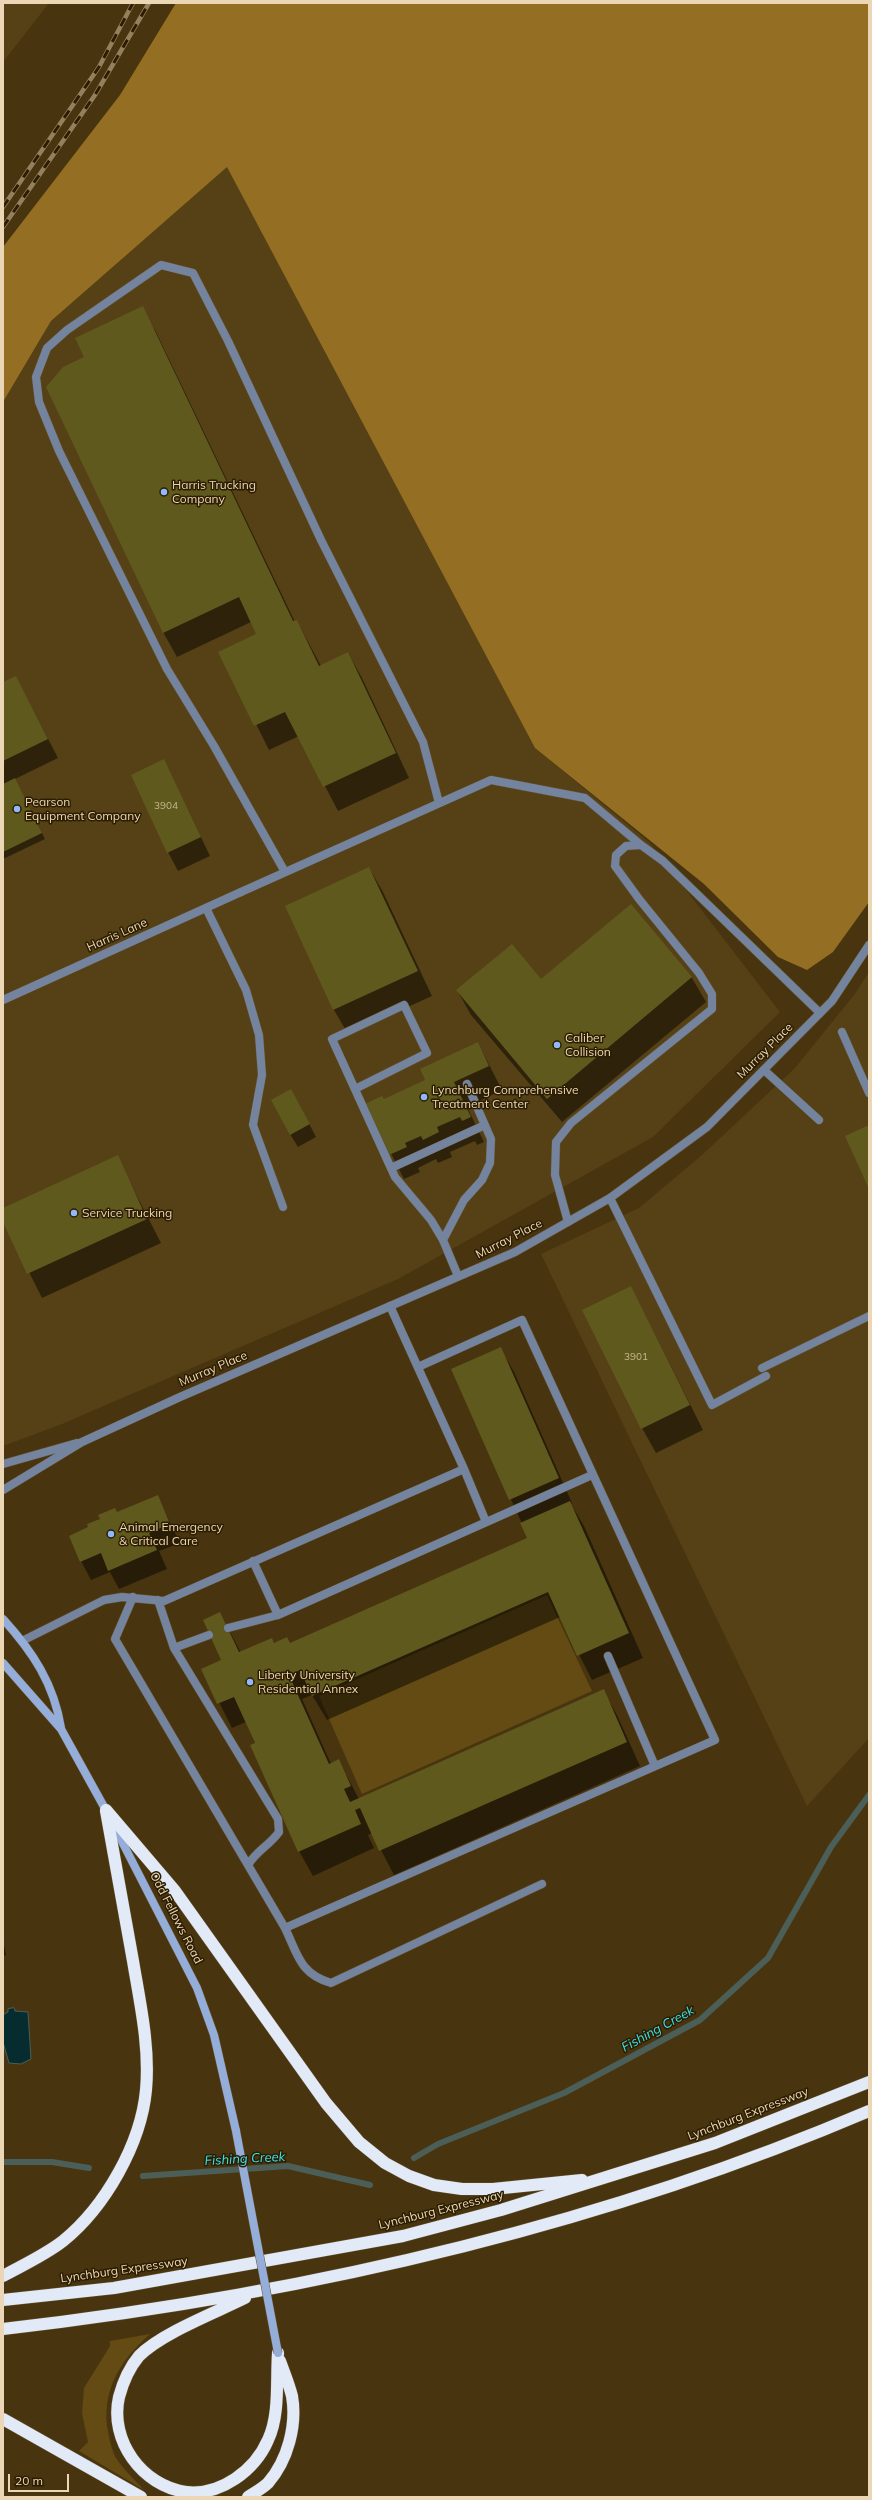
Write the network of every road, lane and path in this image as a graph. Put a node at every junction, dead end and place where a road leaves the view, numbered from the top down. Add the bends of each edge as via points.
1 (438, 803) junction
2 (641, 845) junction
3 (285, 872) junction
4 (206, 908) junction
5 (869, 945) edge
6 (3, 1000) edge
7 (820, 1013) junction
8 (842, 1032) dead end
9 (764, 1070) junction
10 (467, 1084) dead end
11 (355, 1089) junction
12 (869, 1093) edge
13 (819, 1120) dead end
14 (485, 1125) junction
15 (391, 1168) junction
16 (610, 1198) junction
17 (283, 1207) dead end
18 (568, 1222) junction
19 (443, 1240) junction
20 (458, 1276) junction
21 (390, 1306) junction
22 (869, 1316) edge
23 (418, 1367) junction
24 (82, 1442) junction
25 (3, 1464) edge
26 (464, 1469) junction
27 (592, 1475) junction
28 (3, 1490) edge
29 (486, 1522) junction
30 (253, 1562) junction
31 (133, 1597) junction
32 (158, 1600) junction
33 (278, 1616) junction
34 (3, 1619) edge
35 (228, 1628) dead end
36 (209, 1635) dead end
37 (22, 1641) junction
38 (174, 1648) junction
39 (608, 1656) dead end
40 (3, 1663) edge
41 (61, 1729) junction
42 (655, 1766) junction
43 (106, 1810) junction
44 (248, 1865) junction
45 (542, 1884) dead end
46 (284, 1928) junction
47 (869, 2082) edge
48 (869, 2111) edge
49 (609, 2177) junction
50 (3, 2276) edge
51 (257, 2292) junction
52 (3, 2300) edge
53 (3, 2328) edge
54 (278, 2353) junction
55 (3, 2419) edge
56 (141, 2497) edge
57 (248, 2497) edge

1 - 2 street, Harris Lane via 491,780 585,798
1 - 3 street, Harris Lane
1 - 3 street via 424,742 321,540 228,341 193,273 162,265 67,330 47,348 36,377 40,402 59,451 167,669
2 - 7 street, Harris Lane via 663,861
2 - 18 street via 626,846 616,855 615,866 700,973 712,994 712,1009 571,1123 556,1142 555,1175
3 - 4 street, Harris Lane
4 - 6 street, Harris Lane
4 - 17 street via 246,990 259,1035 262,1075 253,1125
5 - 7 street, Murray Place via 832,1001
7 - 9 street, Murray Place
8 - 12 street
9 - 13 street
9 - 16 street, Murray Place via 707,1127
10 - 14 street
11 - 11 street via 332,1039 404,1005 427,1053
11 - 15 street
14 - 15 street
14 - 19 street via 492,1139 490,1163 482,1180 464,1200
15 - 19 street via 395,1177 431,1220
16 - 18 street, Murray Place
16 - 22 street via 712,1405 764,1372
18 - 20 street, Murray Place via 515,1252
19 - 20 street
20 - 21 street, Murray Place
21 - 23 street
21 - 24 street, Murray Place via 180,1396
23 - 26 street
23 - 27 street via 522,1320
24 - 25 street, Murray Place
24 - 28 street, Murray Place
26 - 29 street
26 - 30 street
27 - 29 street
27 - 42 street via 715,1740
29 - 33 street
30 - 32 street via 164,1601
30 - 33 street
31 - 32 street
31 - 37 street via 104,1600
31 - 44 street via 115,1639
32 - 38 street
33 - 35 street
34 - 37 main road, Odd Fellows Road
36 - 38 street
37 - 41 main road, Odd Fellows Road via 47,1679 57,1703
38 - 44 street via 278,1819 279,1832 273,1841 255,1852
39 - 42 street
40 - 41 main road, Odd Fellows Road
41 - 43 main road, Odd Fellows Road
42 - 46 street
43 - 49 highway via 175,1891 326,2103 359,2142 385,2164 409,2176 462,2189 493,2189
43 - 50 highway via 145,2041 146,2090 140,2119 129,2149 108,2191 87,2218 63,2241
43 - 54 main road, Odd Fellows Road, bridge via 198,1988 214,2035 236,2131
44 - 46 street
45 - 46 street via 331,1983 315,1978 305,1969
47 - 49 highway, Lynchburg Expressway via 715,2143
48 - 51 highway via 784,2147 552,2223 480,2242
49 - 52 highway, Lynchburg Expressway via 501,2210 395,2237 114,2288
51 - 53 highway via 106,2317
51 - 54 highway via 162,2340 140,2356 129,2370 119,2398 117,2421 131,2458 146,2473 164,2485 187,2492 206,2491 240,2476 256,2462 269,2439 274,2414
54 - 57 highway via 292,2395 294,2417 290,2439 282,2461 267,2483
55 - 56 highway

